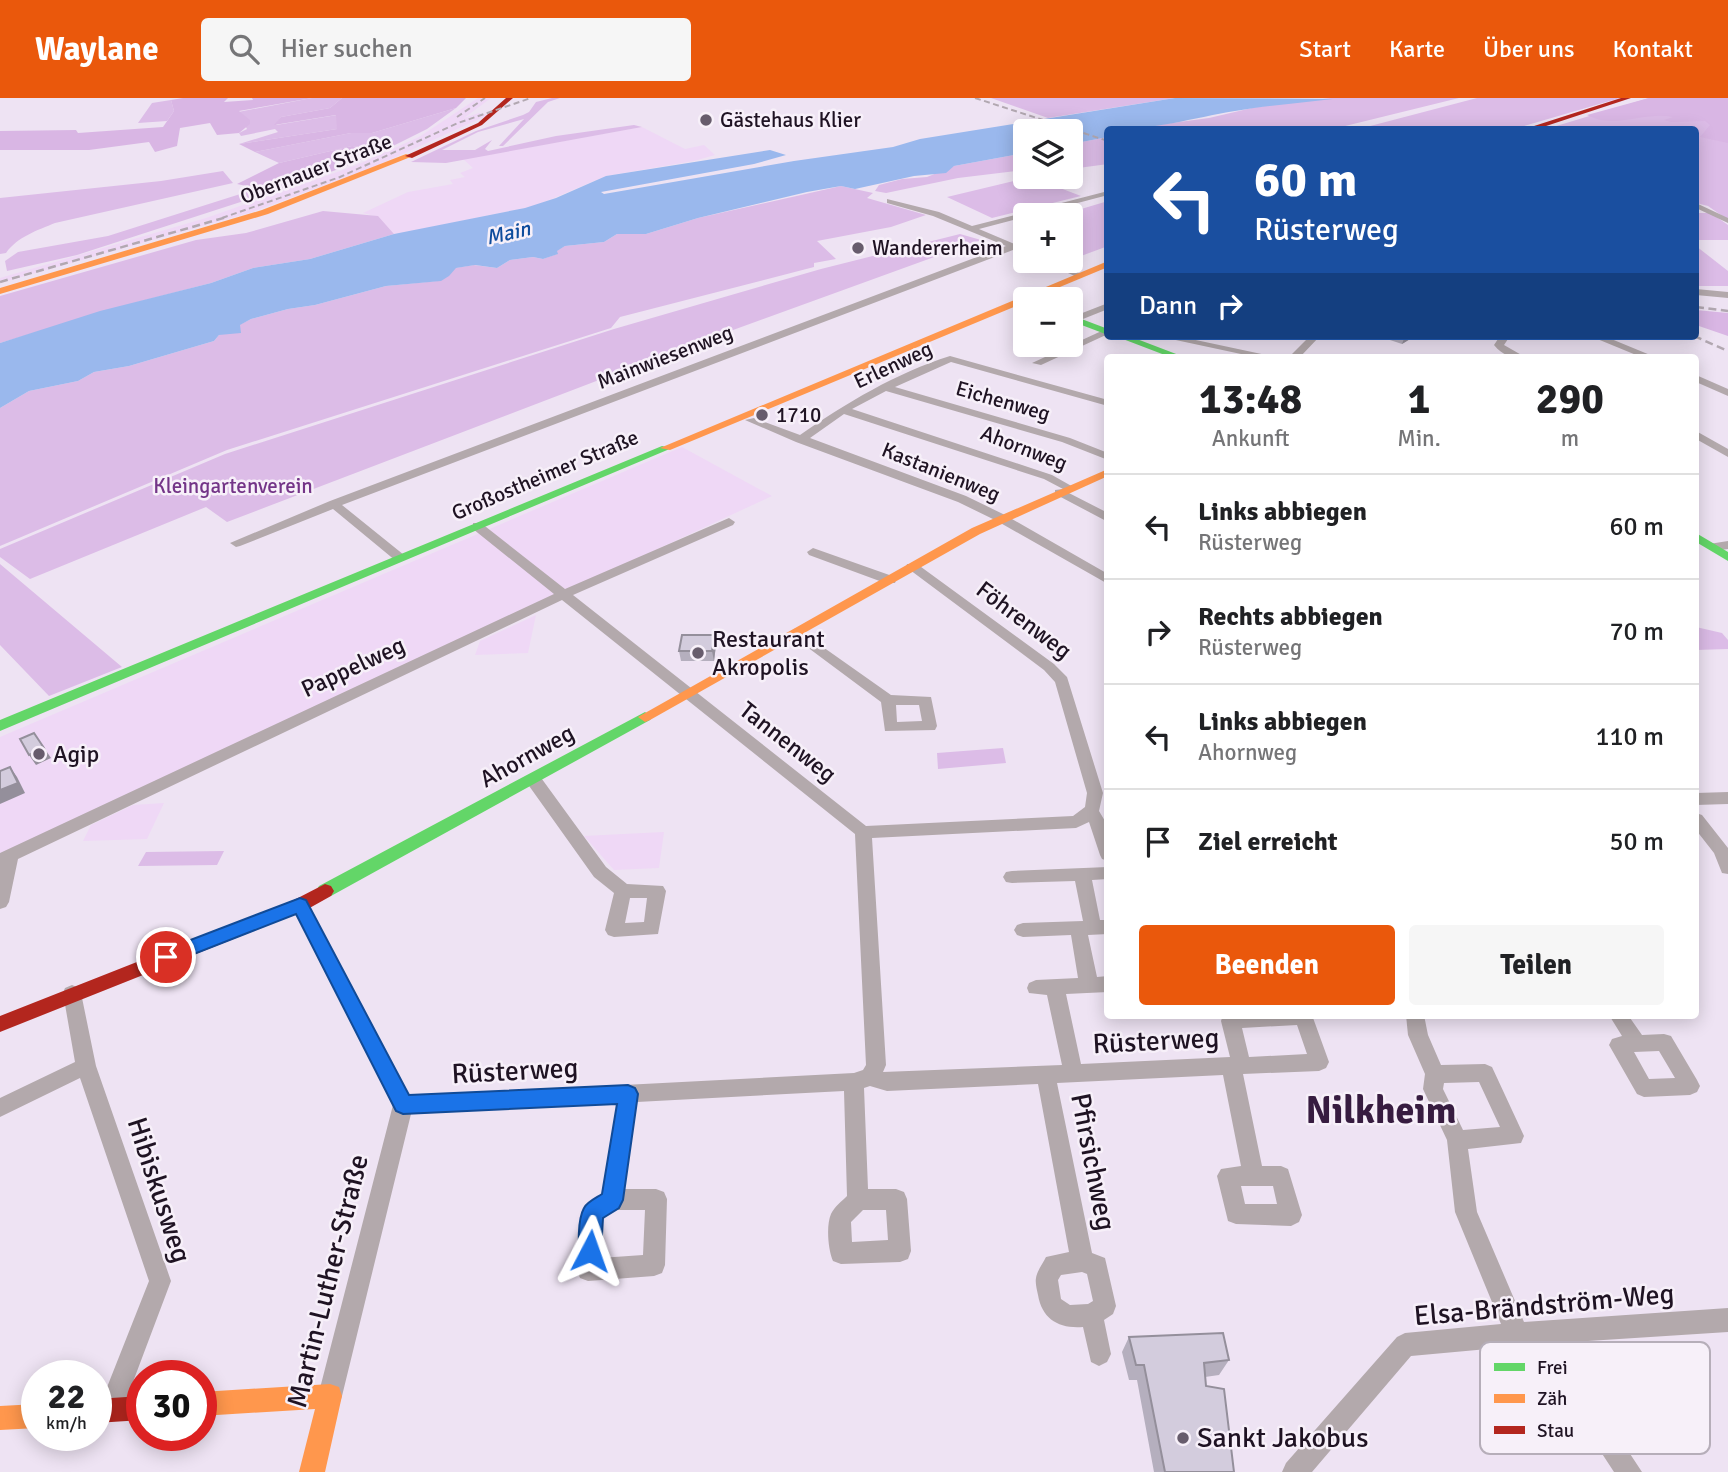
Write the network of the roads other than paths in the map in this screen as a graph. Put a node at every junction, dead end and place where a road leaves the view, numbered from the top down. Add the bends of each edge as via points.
1 (510, 98) edge
2 (1628, 98) edge
3 (1538, 126) edge
4 (1104, 194) edge
5 (890, 201) dead end
6 (1699, 206) edge
7 (1728, 221) edge
8 (970, 229) junction
9 (219, 231) dead end
10 (195, 234) junction
11 (1012, 247) joint
12 (1104, 266) edge
13 (1075, 273) edge
14 (1080, 275) junction
15 (1054, 287) edge
16 (0, 291) edge
17 (1699, 292) edge
18 (1728, 295) edge
19 (1013, 306) edge
20 (1104, 307) edge
21 (1083, 315) edge
22 (1083, 322) edge
23 (1104, 331) edge
24 (1104, 333) edge
25 (1136, 340) edge
26 (1183, 340) edge
27 (1311, 340) edge
28 (1502, 340) edge
29 (1605, 340) edge
30 (1172, 354) edge
31 (1255, 354) edge
32 (1297, 354) edge
33 (1512, 354) edge
34 (1642, 354) edge
35 (1037, 363) dead end
36 (1699, 379) edge
37 (885, 387) junction
38 (1728, 393) edge
39 (1104, 402) edge
40 (843, 410) junction
41 (750, 420) dead end
42 (1699, 436) edge
43 (800, 440) junction
44 (1728, 454) edge
45 (1104, 455) edge
46 (1104, 474) edge
47 (1064, 490) junction
48 (334, 504) junction
49 (1104, 516) edge
50 (1001, 518) junction
51 (729, 522) dead end
52 (477, 526) junction
53 (1699, 538) edge
54 (236, 543) dead end
55 (1720, 546) edge
56 (813, 552) dead end
57 (1728, 557) edge
58 (400, 558) junction
59 (912, 567) junction
60 (1104, 578) edge
61 (890, 580) junction
62 (564, 594) junction
63 (796, 632) junction
64 (688, 693) junction
65 (888, 700) dead end
66 (0, 726) edge
67 (533, 779) junction
68 (1728, 797) edge
69 (1699, 799) edge
70 (1092, 813) junction
71 (1699, 823) edge
72 (863, 832) junction
73 (1104, 841) edge
74 (5, 858) edge
75 (1728, 868) edge
76 (1104, 873) edge
77 (1082, 874) junction
78 (1012, 877) dead end
79 (623, 891) dead end
80 (0, 902) edge
81 (300, 905) junction
82 (1093, 928) edge
83 (1023, 930) dead end
84 (1104, 984) edge
85 (1088, 985) junction
86 (72, 993) junction
87 (1267, 1019) edge
88 (1305, 1019) edge
89 (1416, 1019) edge
90 (1621, 1019) edge
91 (0, 1024) edge
92 (1637, 1044) dead end
93 (86, 1066) junction
94 (1237, 1066) junction
95 (1073, 1073) junction
96 (1435, 1074) junction
97 (1046, 1075) junction
98 (862, 1079) junction
99 (628, 1094) junction
100 (403, 1104) junction
101 (0, 1108) edge
102 (1457, 1140) junction
103 (1254, 1176) dead end
104 (612, 1200) dead end
105 (858, 1200) dead end
106 (1082, 1261) junction
107 (1093, 1315) junction
108 (1728, 1320) edge
109 (1527, 1333) junction
110 (1534, 1342) edge
111 (1099, 1354) dead end
112 (112, 1390) edge
113 (330, 1396) junction
114 (217, 1404) edge
115 (21, 1417) edge
116 (0, 1418) edge
117 (1616, 1454) edge
118 (1303, 1469) edge
119 (312, 1472) edge
120 (1629, 1472) edge

1 - 10 main road, Obernauer Straße via 491,116 450,138 331,189
2 - 3 main road
4 - 8 street
5 - 8 street
6 - 7 street
8 - 11 street
9 - 10 street, Obernauer Straße
10 - 16 main road, Obernauer Straße
11 - 48 street, Mainwiesenweg
12 - 14 main road, Großostheimer Straße
13 - 14 street
14 - 15 main road, Großostheimer Straße
17 - 18 street
19 - 52 main road, Großostheimer Straße
20 - 21 street
22 - 23 main road
24 - 35 street
25 - 30 main road
26 - 31 street
27 - 32 street
28 - 33 street via 1499,345
29 - 34 street
36 - 38 street
37 - 39 street, Erlenweg via 950,359
37 - 40 street, Erlenweg
37 - 45 street, Eichenweg
40 - 43 street, Erlenweg
40 - 47 street, Ahornweg via 1048,477
41 - 43 street, Kastanienweg
42 - 44 street
43 - 50 street, Kastanienweg via 907,477
46 - 47 main road, Ahornweg
47 - 49 street, Ahornweg
47 - 50 main road, Ahornweg
48 - 54 street, Mainwiesenweg
48 - 58 street
50 - 59 main road, Ahornweg
50 - 60 street, Kastanienweg
51 - 62 street, Pappelweg
52 - 58 main road, Großostheimer Straße
52 - 62 street, Tannenweg
53 - 55 main road
55 - 57 main road
56 - 61 street
58 - 66 main road, Großostheimer Straße
59 - 61 main road, Ahornweg
59 - 70 street, Föhrenweg via 1062,680 1095,793
61 - 63 main road, Ahornweg
62 - 64 street, Tannenweg
62 - 74 street, Pappelweg
63 - 64 main road, Ahornweg
63 - 65 street
64 - 67 main road, Ahornweg
64 - 72 street, Tannenweg
67 - 79 street via 600,872
67 - 81 main road, Ahornweg
68 - 69 street
70 - 72 street via 1076,822
70 - 73 street, Föhrenweg
71 - 75 street via 1721,850
72 - 98 street via 876,1065
74 - 80 street
76 - 77 street
77 - 78 street
77 - 82 street
81 - 86 main road, Ahornweg
81 - 100 street
82 - 83 street
82 - 85 street
84 - 85 street, Rüsterweg
85 - 95 street, Rüsterweg via 1045,987
86 - 91 main road, Ahornweg
86 - 93 street, Hibiskusweg
87 - 94 street, Rüsterweg via 1230,1021
88 - 94 street, Rüsterweg via 1319,1062
89 - 96 street
90 - 92 street
93 - 101 street
93 - 112 street, Hibiskusweg via 160,1281
94 - 95 street, Rüsterweg
94 - 103 street
95 - 97 street, Rüsterweg
96 - 102 street via 1433,1089
96 - 102 street via 1485,1073 1514,1136
97 - 98 street, Rüsterweg via 887,1082
97 - 106 street, Pfirsichweg
98 - 99 street, Rüsterweg
98 - 105 street
99 - 100 street, Rüsterweg
99 - 104 street
100 - 113 street, Martin-Luther-Straße
102 - 109 street via 1466,1212
106 - 107 street, Pfirsichweg via 1097,1266 1105,1306
106 - 107 street, Pfirsichweg via 1055,1265 1047,1279 1051,1306 1067,1317
107 - 111 street, Pfirsichweg
108 - 109 street, Elsa-Brändström-Weg
109 - 110 street
109 - 118 street, Elsa-Brändström-Weg via 1405,1345
113 - 114 main road
113 - 119 main road, Martin-Luther-Straße
115 - 116 main road
117 - 120 street

